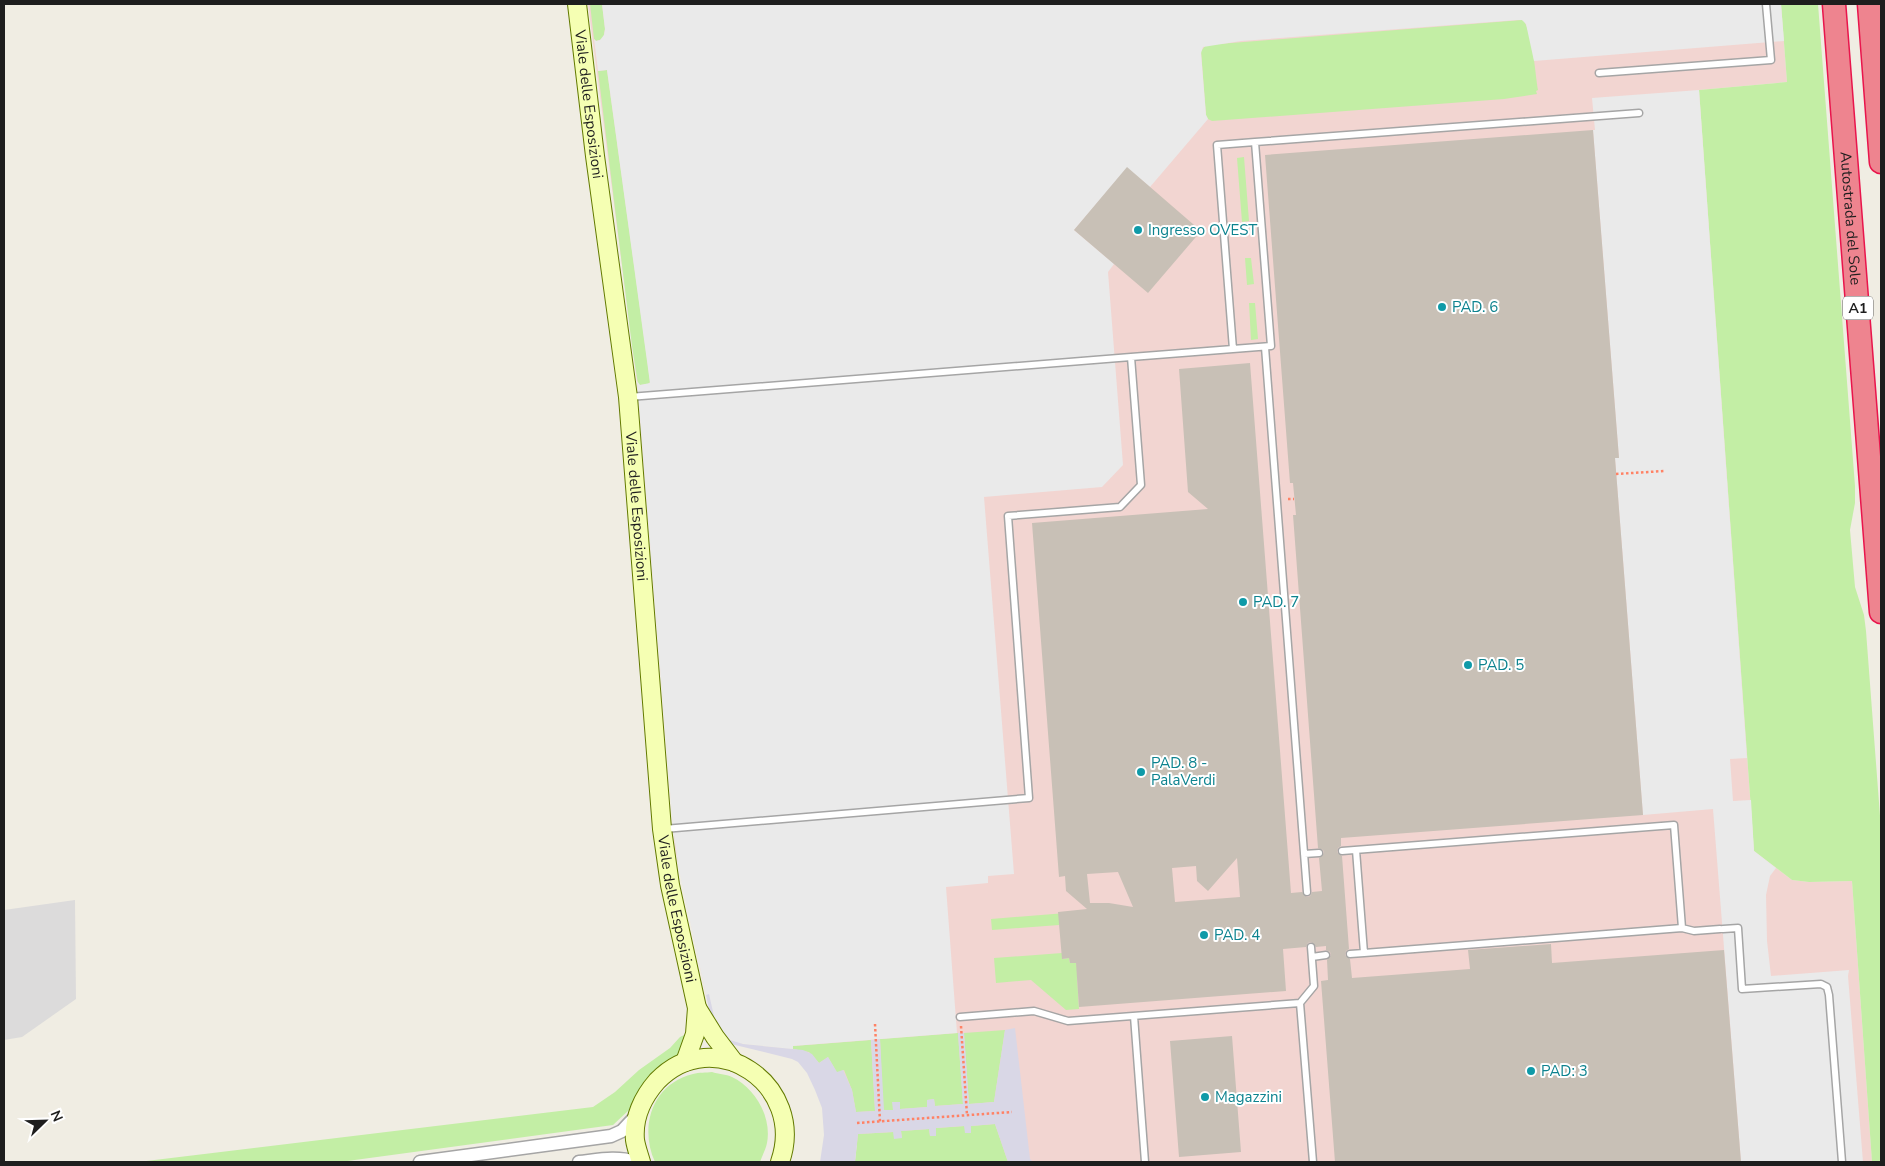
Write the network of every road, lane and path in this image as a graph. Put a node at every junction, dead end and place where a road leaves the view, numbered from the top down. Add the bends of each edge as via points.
1 (577, 4) edge
2 (1766, 4) edge
3 (1834, 4) edge
4 (1869, 4) edge
5 (1600, 73) dead end
6 (1639, 113) dead end
7 (1255, 142) junction
8 (1881, 162) edge
9 (1264, 347) junction
10 (1232, 349) junction
11 (1131, 357) junction
12 (628, 397) junction
13 (1664, 471) dead end
14 (1616, 474) dead end
15 (1881, 612) edge
16 (662, 829) junction
17 (1356, 850) junction
18 (1342, 851) dead end
19 (1319, 853) dead end
20 (1304, 854) junction
21 (1307, 892) dead end
22 (1682, 928) junction
23 (1311, 947) dead end
24 (1364, 952) junction
25 (1350, 954) dead end
26 (1326, 955) dead end
27 (1312, 956) junction
28 (1300, 1003) junction
29 (697, 1008) junction
30 (1134, 1016) junction
31 (960, 1017) joint
32 (875, 1024) dead end
33 (686, 1062) junction
34 (734, 1062) junction
35 (1012, 1112) dead end
36 (637, 1115) junction
37 (967, 1115) junction
38 (880, 1122) junction
39 (857, 1123) dead end
40 (420, 1162) edge
41 (579, 1162) edge
42 (635, 1162) edge
43 (641, 1162) edge
44 (780, 1162) edge
45 (1145, 1162) edge
46 (1313, 1162) edge
47 (1842, 1162) edge

1 - 12 street, Viale delle Esposizioni
2 - 5 lane via 1771,60
3 - 15 highway, Autostrada del Sole / A1
4 - 8 highway
6 - 7 lane
7 - 9 lane via 1271,346
7 - 10 lane via 1217,145
9 - 10 lane
9 - 20 lane
10 - 11 lane
11 - 12 lane
11 - 16 lane via 1141,485 1120,507 1008,516 1029,798
12 - 16 street, Viale delle Esposizioni
13 - 14 path
16 - 29 street, Viale delle Esposizioni
17 - 18 lane
17 - 22 lane via 1674,825
17 - 24 lane
19 - 20 lane
20 - 21 lane
22 - 24 lane
22 - 47 lane via 1694,931 1738,928 1742,990 1821,984 1827,987
23 - 27 lane
24 - 25 lane
26 - 27 lane
27 - 28 lane via 1314,986
28 - 30 lane
28 - 46 lane
29 - 33 street, Viale delle Esposizioni via 695,1034
29 - 34 street, Viale delle Esposizioni
30 - 31 lane via 1068,1021 1034,1011
30 - 45 lane
31 - 37 path
32 - 38 path
33 - 34 street, Viale delle Esposizioni via 702,1058
33 - 36 street, Viale delle Esposizioni via 665,1073 647,1092
34 - 44 street, Viale delle Esposizioni via 753,1072 768,1086 779,1104 785,1124
35 - 37 path
36 - 40 street via 622,1131 611,1136
36 - 43 street, Viale delle Esposizioni via 635,1140
37 - 38 path
38 - 39 path
41 - 42 street via 613,1158

